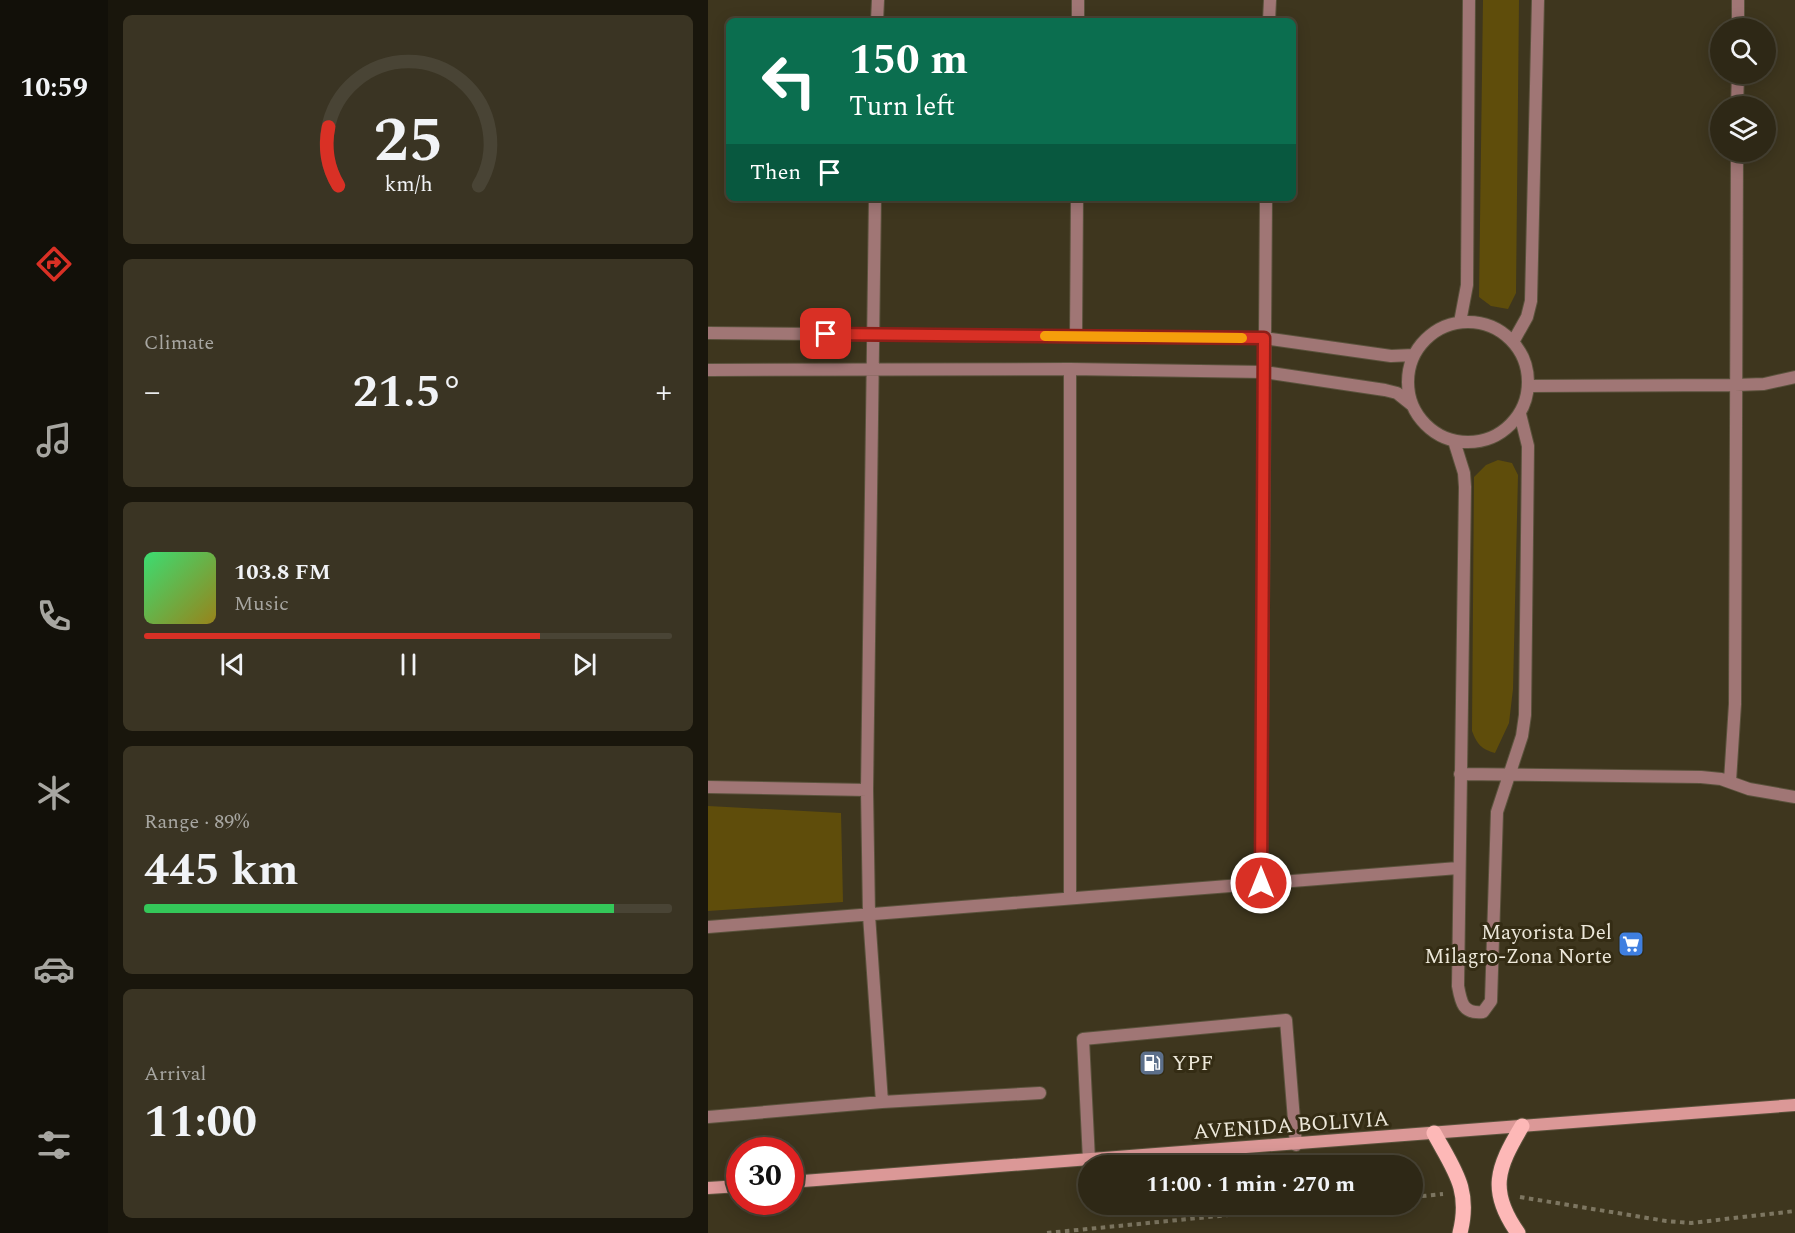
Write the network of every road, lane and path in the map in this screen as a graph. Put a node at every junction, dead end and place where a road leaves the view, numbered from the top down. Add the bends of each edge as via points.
1 (878, 0) edge
2 (1078, 0) edge
3 (1270, 0) edge
4 (1469, 0) edge
5 (1538, 0) edge
6 (1738, 0) edge
7 (877, 18) edge
8 (1078, 18) edge
9 (1269, 18) edge
10 (1738, 18) edge
11 (1737, 162) edge
12 (875, 201) edge
13 (1077, 201) edge
14 (1266, 201) edge
15 (1460, 322) junction
16 (708, 333) edge
17 (874, 335) junction
18 (1076, 336) junction
19 (1264, 338) junction
20 (1513, 342) junction
21 (1414, 355) junction
22 (1070, 369) junction
23 (708, 370) edge
24 (874, 370) junction
25 (1264, 372) junction
26 (1795, 377) edge
27 (1735, 385) junction
28 (1528, 386) junction
29 (1412, 405) junction
30 (1520, 414) junction
31 (1454, 441) junction
32 (1460, 774) junction
33 (1510, 774) junction
34 (1730, 781) junction
35 (708, 787) edge
36 (867, 790) junction
37 (1795, 797) edge
38 (1458, 868) junction
39 (1261, 883) junction
40 (1070, 898) junction
41 (869, 915) junction
42 (708, 927) edge
43 (1040, 1093) dead end
44 (882, 1102) junction
45 (1795, 1105) edge
46 (708, 1117) edge
47 (1522, 1126) junction
48 (1434, 1133) junction
49 (1296, 1144) junction
50 (1089, 1155) edge
51 (1154, 1155) edge
52 (1078, 1161) edge
53 (804, 1181) edge
54 (726, 1187) edge
55 (708, 1188) edge
56 (1463, 1192) junction
57 (1498, 1193) junction
58 (1423, 1196) edge
59 (1795, 1211) edge
60 (1229, 1215) edge
61 (1047, 1233) edge
62 (1460, 1233) edge
63 (1518, 1233) edge

1 - 7 street
2 - 8 street
3 - 9 street
4 - 15 street via 1467,285
5 - 20 street via 1531,301
6 - 10 street
11 - 27 street
12 - 17 street
13 - 18 street
14 - 19 street
15 - 20 street via 1498,329
15 - 21 street via 1426,339
16 - 17 street
17 - 18 street
17 - 24 street
18 - 19 street
19 - 21 street via 1391,356
19 - 25 street
20 - 28 street via 1523,358
21 - 29 street via 1408,386
22 - 24 street
22 - 25 street
22 - 40 street
23 - 24 street
24 - 36 street
25 - 29 street via 1385,390 1397,393
25 - 39 street
26 - 27 street
27 - 28 street
27 - 34 street via 1735,704
28 - 30 street
29 - 31 street via 1429,428
30 - 31 street via 1491,439 1473,443
30 - 33 street via 1528,446 1527,693 1522,736
31 - 32 street via 1465,487
32 - 33 street
32 - 38 street
33 - 34 street via 1701,777
33 - 38 street via 1497,812 1491,1001 1484,1012 1473,1013 1460,1001
34 - 37 street via 1749,789
35 - 36 street
36 - 41 street
38 - 39 street
39 - 40 street
40 - 41 street
41 - 42 street
41 - 44 street
43 - 44 street
44 - 46 street
45 - 47 street, AVENIDA BOLIVIA
47 - 48 street, AVENIDA BOLIVIA
47 - 57 main road via 1506,1152
48 - 49 street, AVENIDA BOLIVIA
48 - 56 main road
49 - 50 street via 1286,1020 1083,1039
49 - 51 street, AVENIDA BOLIVIA
52 - 53 street, AVENIDA BOLIVIA
54 - 55 street
56 - 58 path
56 - 62 main road via 1465,1215
57 - 59 path via 1691,1223
57 - 63 main road
60 - 61 path

